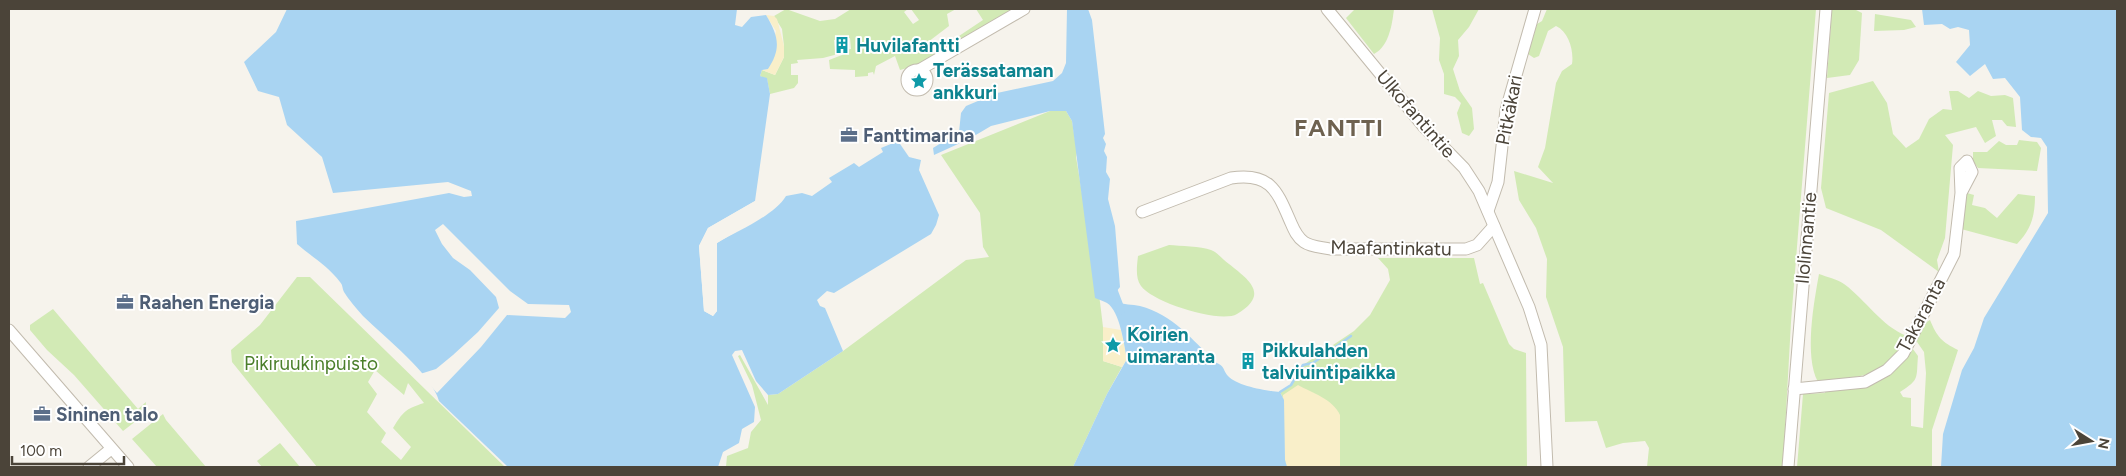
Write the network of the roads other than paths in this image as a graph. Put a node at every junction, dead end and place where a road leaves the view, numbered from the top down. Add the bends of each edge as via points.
1 (1024, 9) edge
2 (1327, 9) edge
3 (1535, 9) edge
4 (1826, 9) edge
5 (940, 59) junction
6 (919, 70) junction
7 (928, 79) junction
8 (1961, 193) dead end
9 (1488, 211) junction
10 (1142, 212) dead end
11 (1494, 226) junction
12 (10, 333) edge
13 (1794, 389) junction
14 (111, 449) junction
15 (89, 467) edge
16 (128, 467) edge
17 (1547, 467) edge
18 (1788, 467) edge

1 - 5 street
2 - 9 street, Ulkofantintie via 1424,127 1464,168
3 - 9 street, Pitkäkari via 1506,110 1498,182
4 - 13 street, Ilolinnantie
5 - 6 street
5 - 7 street
6 - 7 street
6 - 7 street via 907,76 911,89 921,90
8 - 13 street, Takaranta via 1954,254 1903,354 1887,370 1865,382
9 - 11 street, Ulkofantintie
10 - 11 street, Maafantinkatu via 1231,178 1244,177 1264,180 1271,185 1295,232 1305,243 1314,246 1330,249 1466,249 1477,245
11 - 17 street, Ulkofantintie via 1529,307 1541,345
12 - 14 street
13 - 18 street, Ilolinnantie
14 - 15 street
14 - 16 street

